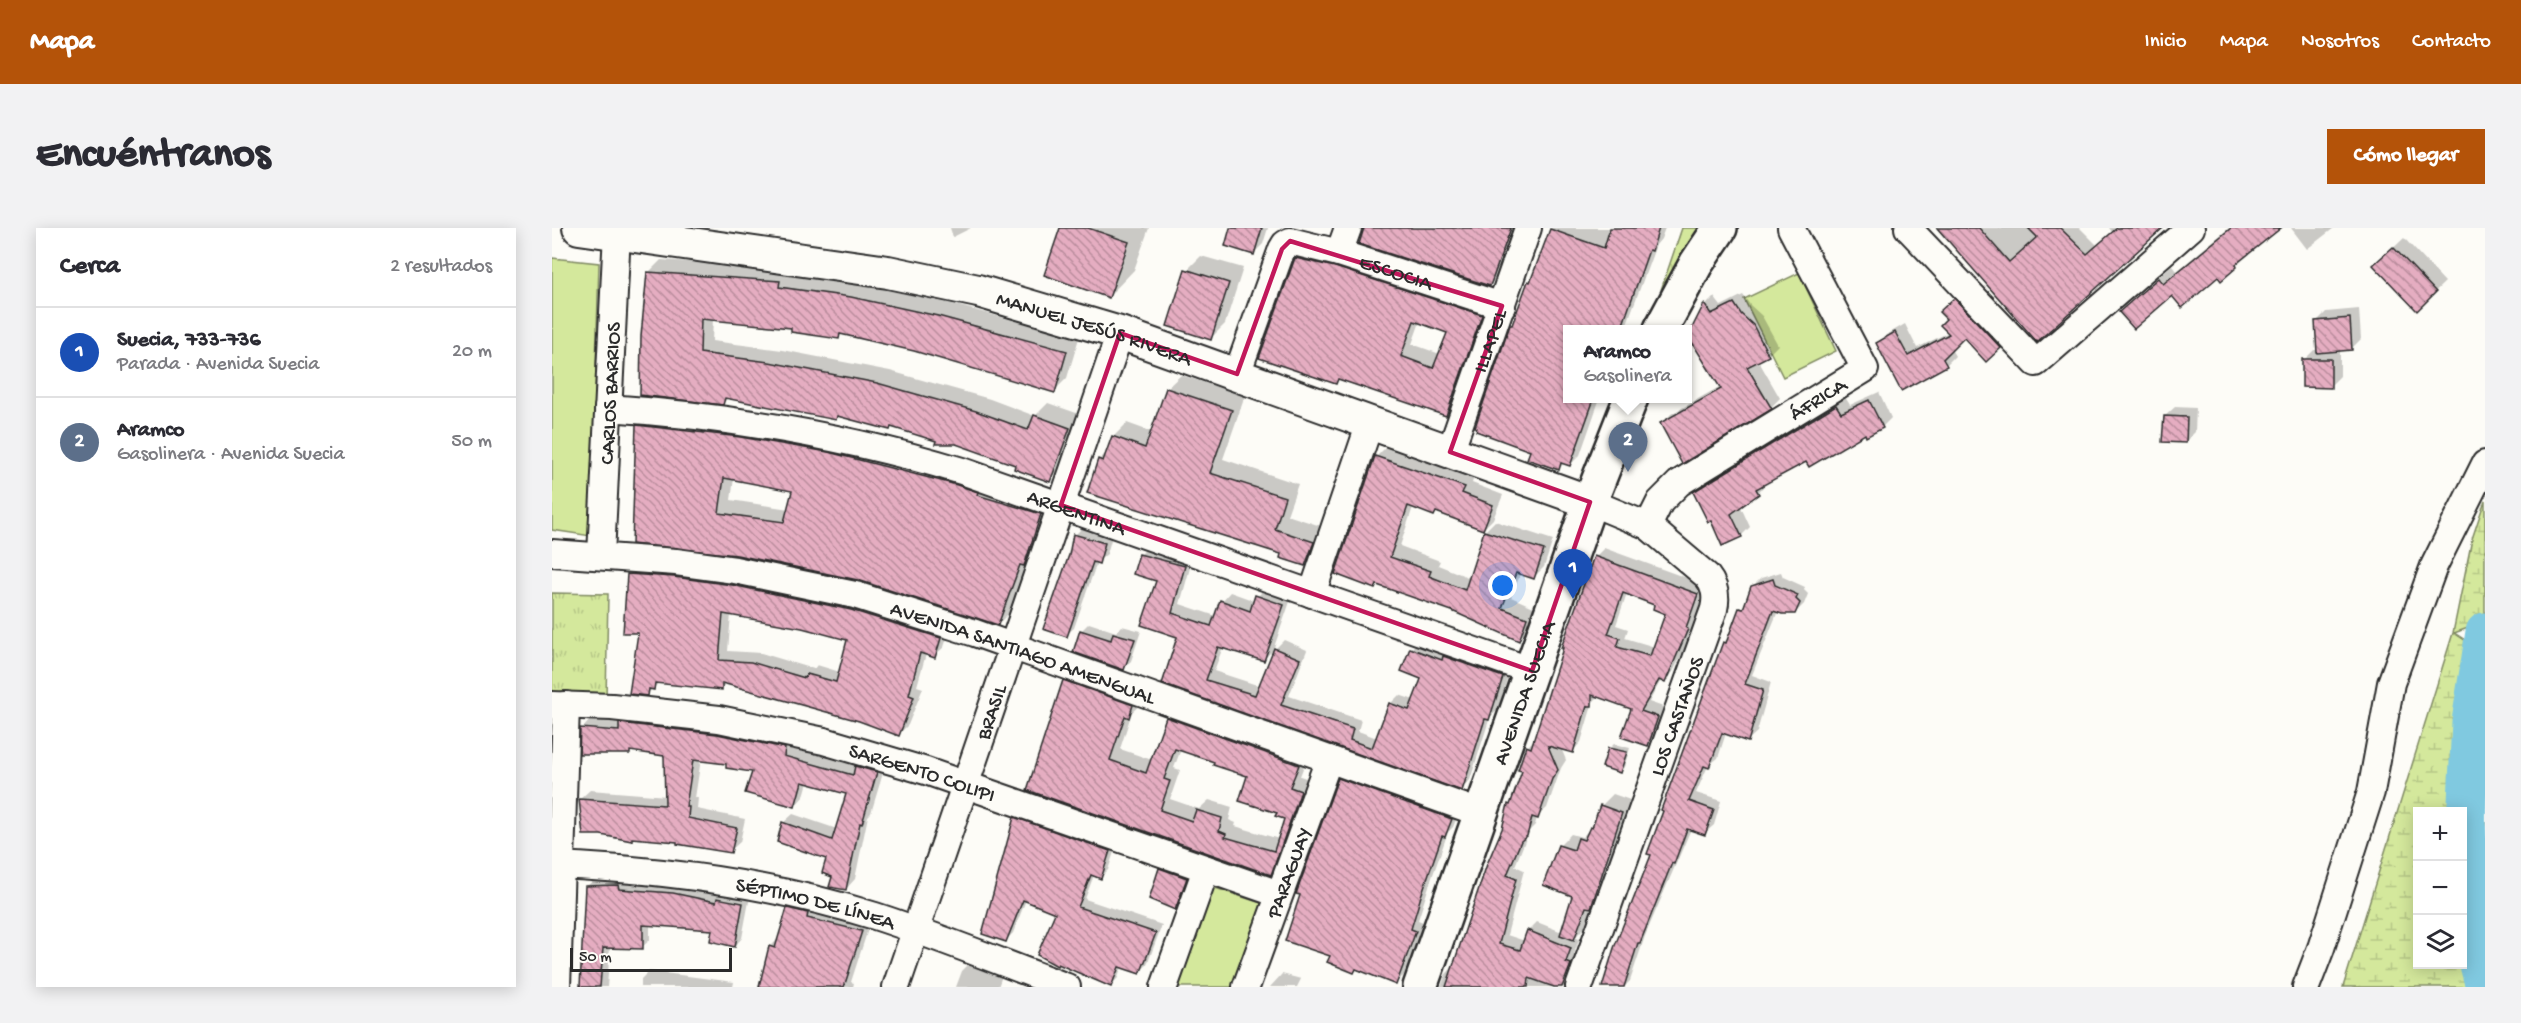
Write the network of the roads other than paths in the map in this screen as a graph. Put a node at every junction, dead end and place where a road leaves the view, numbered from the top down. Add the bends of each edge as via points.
1 (579, 228) edge
2 (1348, 228) edge
3 (1528, 228) edge
4 (1720, 228) edge
5 (1791, 228) edge
6 (1908, 228) edge
7 (2191, 228) edge
8 (616, 232) junction
9 (1339, 253) junction
10 (1502, 306) junction
11 (1664, 325) edge
12 (1120, 333) junction
13 (1237, 374) junction
14 (1629, 403) edge
15 (608, 408) junction
16 (1370, 423) junction
17 (1450, 452) junction
18 (2485, 464) edge
19 (1590, 502) junction
20 (1061, 505) junction
21 (1648, 526) junction
22 (552, 553) edge
23 (602, 555) junction
24 (1312, 594) junction
25 (1012, 646) junction
26 (1532, 671) junction
27 (559, 705) edge
28 (1329, 759) junction
29 (965, 784) junction
30 (1480, 813) junction
31 (556, 865) edge
32 (1206, 869) junction
33 (1279, 894) junction
34 (914, 930) junction
35 (557, 987) edge
36 (896, 987) edge
37 (1067, 987) edge
38 (1164, 987) edge
39 (1246, 987) edge
40 (1420, 987) edge
41 (1580, 987) edge
42 (2306, 987) edge

1 - 8 street, MANUEL JESÚS RIVERA
2 - 9 street
3 - 10 street, ILLAPEL
4 - 11 main road
5 - 21 street, ÁFRICA via 1865,369 1679,483 1660,502
6 - 7 street via 2036,363
8 - 12 street, MANUEL JESÚS RIVERA via 888,272 978,291
8 - 15 street, CARLOS BARRIOS
9 - 10 street, ESCOCIA
9 - 13 street, ESCOCIA via 1297,241 1285,243
10 - 17 street, ILLAPEL
12 - 13 street, MANUEL JESÚS RIVERA
12 - 20 street, BRASIL
13 - 16 street, MANUEL JESÚS RIVERA
14 - 19 main road, AVENIDA SUECIA
15 - 20 street, ARGENTINA via 712,416 816,433 952,468
15 - 23 street, CARLOS BARRIOS
16 - 17 street, MANUEL JESÚS RIVERA
16 - 24 street
17 - 19 street, MANUEL JESÚS RIVERA
18 - 42 street via 2434,566 2391,683 2371,792
19 - 21 street, LOS CASTAÑOS
19 - 26 main road, AVENIDA SUECIA
20 - 24 street, ARGENTINA
20 - 25 street, BRASIL
21 - 41 street, LOS CASTAÑOS via 1707,576 1714,589 1715,603
22 - 23 street, AVENIDA SANTIAGO AMENGUAL
23 - 25 street, AVENIDA SANTIAGO AMENGUAL via 688,563 804,584 915,613
24 - 26 street, ARGENTINA
25 - 28 street, AVENIDA SANTIAGO AMENGUAL
25 - 29 street, BRASIL
26 - 30 main road, AVENIDA SUECIA
27 - 29 street, SARGENTO COLIPI via 666,712 772,729 876,755
27 - 31 street
28 - 30 street, AVENIDA SANTIAGO AMENGUAL
28 - 33 street, PARAGUAY
29 - 32 street, SARGENTO COLIPI
29 - 34 street, BRASIL
30 - 40 main road, AVENIDA SUECIA
31 - 34 street, SÉPTIMO DE LÍNEA via 673,873 739,883 845,907
31 - 35 street
32 - 33 street, SARGENTO COLIPI
32 - 38 street
33 - 39 street, PARAGUAY
34 - 36 street, BRASIL
34 - 37 street, SÉPTIMO DE LÍNEA

